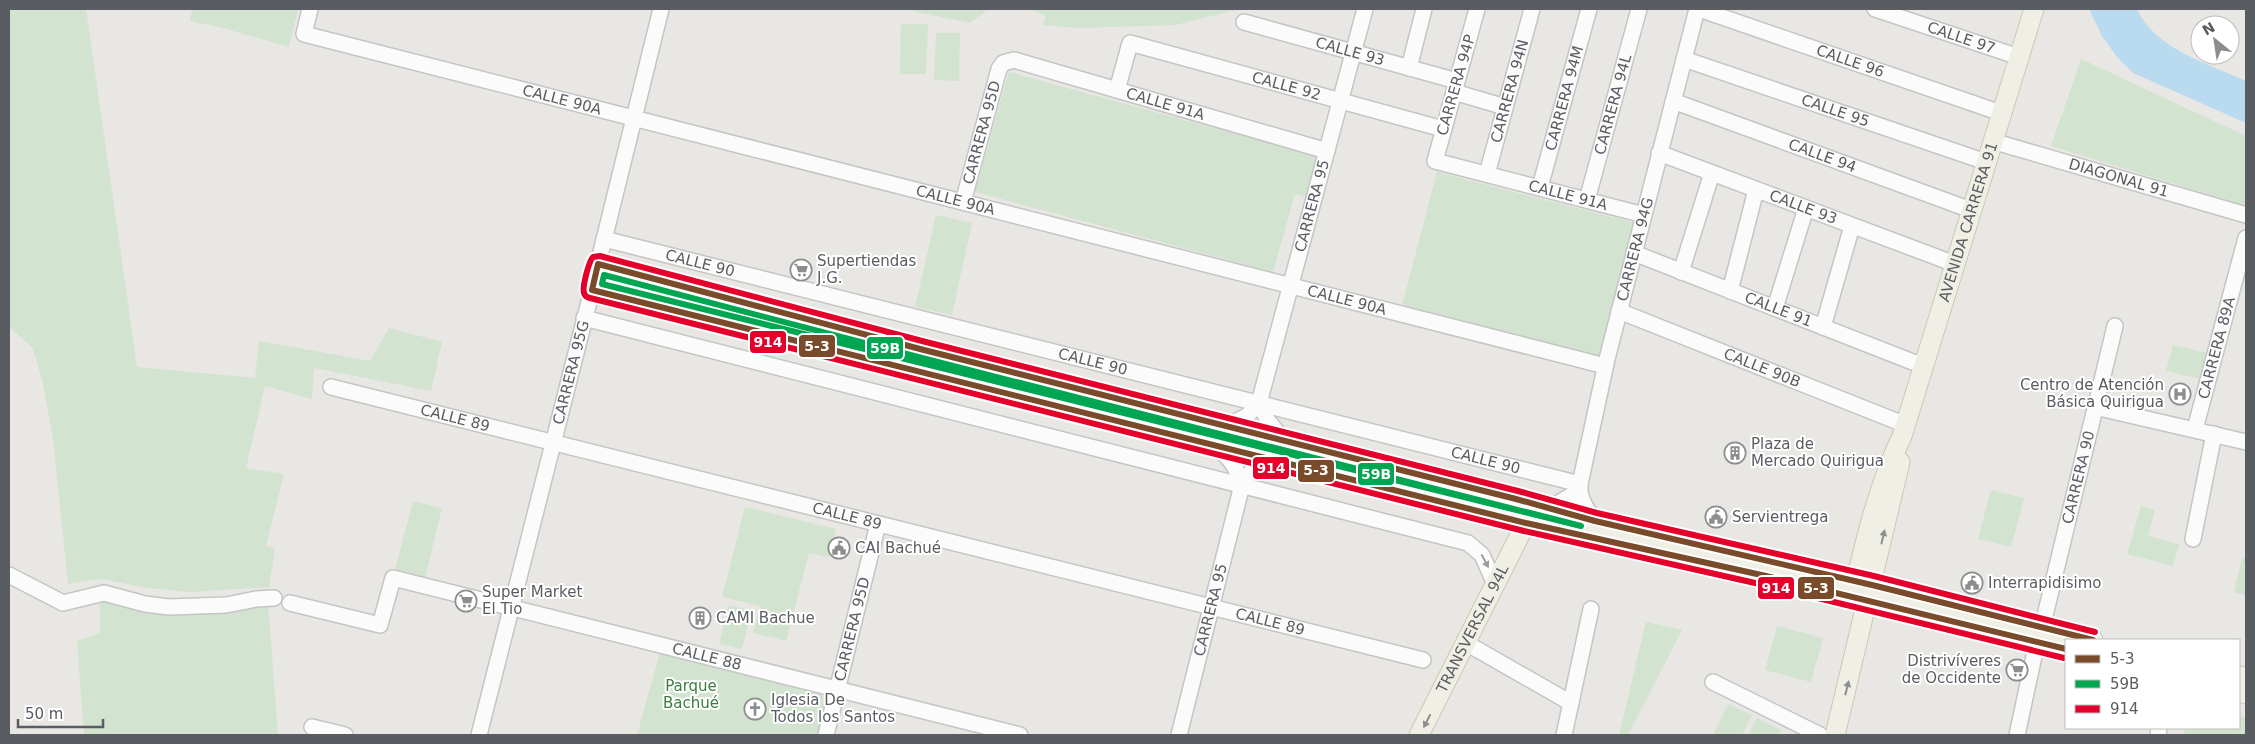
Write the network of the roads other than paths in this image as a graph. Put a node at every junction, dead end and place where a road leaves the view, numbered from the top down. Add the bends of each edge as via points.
1 (310, 9) edge
2 (661, 9) edge
3 (1365, 9) edge
4 (1424, 9) edge
5 (1477, 9) edge
6 (1532, 9) edge
7 (1589, 9) edge
8 (1638, 9) edge
9 (1698, 9) edge
10 (1875, 9) edge
11 (2034, 9) edge
12 (1244, 22) dead end
13 (1353, 53) junction
14 (2019, 57) junction
15 (1684, 59) junction
16 (1003, 62) joint
17 (1409, 68) junction
18 (1455, 87) junction
19 (1118, 90) junction
20 (1673, 101) junction
21 (1340, 102) junction
22 (1505, 107) junction
23 (2001, 113) junction
24 (634, 118) junction
25 (1443, 129) junction
26 (1992, 141) junction
27 (1327, 151) junction
28 (1659, 153) junction
29 (1435, 161) joint
30 (1986, 162) junction
31 (1712, 173) junction
32 (1487, 174) junction
33 (1540, 188) junction
34 (1756, 190) junction
35 (1587, 200) junction
36 (963, 202) junction
37 (1806, 208) junction
38 (1971, 210) junction
39 (1644, 215) junction
40 (2246, 215) edge
41 (1852, 226) junction
42 (2246, 238) edge
43 (604, 239) junction
44 (1634, 253) junction
45 (1947, 261) dead end
46 (598, 264) junction
47 (1681, 272) junction
48 (1290, 286) junction
49 (592, 290) junction
50 (1730, 290) junction
51 (1775, 308) junction
52 (1619, 312) junction
53 (584, 318) junction
54 (2115, 326) dead end
55 (1823, 327) junction
56 (1605, 366) junction
57 (1924, 366) junction
58 (331, 387) dead end
59 (1259, 402) junction
60 (2095, 407) junction
61 (1229, 425) junction
62 (2195, 429) junction
63 (1904, 430) junction
64 (2214, 434) junction
65 (1283, 439) junction
66 (2246, 442) edge
67 (553, 443) junction
68 (1213, 445) junction
69 (1274, 460) junction
70 (1242, 485) junction
71 (1579, 488) junction
72 (1550, 508) junction
73 (1595, 521) junction
74 (1526, 523) junction
75 (878, 524) junction
76 (1866, 539) junction
77 (2193, 539) dead end
78 (1823, 574) junction
79 (9, 575) edge
80 (1496, 584) junction
81 (1862, 591) junction
82 (274, 598) dead end
83 (290, 603) dead end
84 (1211, 607) junction
85 (511, 608) junction
86 (1591, 609) dead end
87 (2040, 635) junction
88 (2082, 639) edge
89 (1466, 643) junction
90 (2065, 648) edge
91 (1423, 660) dead end
92 (1713, 682) dead end
93 (838, 688) junction
94 (1571, 703) junction
95 (312, 727) dead end
96 (345, 735) edge
97 (479, 735) edge
98 (826, 735) edge
99 (1020, 735) edge
100 (1179, 735) edge
101 (1420, 735) edge
102 (1564, 735) edge
103 (1820, 735) edge
104 (1835, 735) edge
105 (2017, 735) edge

1 - 24 street, CALLE 90A via 304,34
2 - 24 street, CARRERA 95G
3 - 13 street, CARRERA 95
4 - 17 street
5 - 18 street, CARRERA 94P
6 - 22 street, CARRERA 94N
7 - 33 street, CARRERA 94M
8 - 35 street, CARRERA 94L
9 - 15 street, CARRERA 94G
9 - 23 street, CALLE 96
10 - 14 street, CALLE 97
11 - 14 main road, AVENIDA CARRERA 91
12 - 13 street, CALLE 93
13 - 17 street, CALLE 93
13 - 21 street, CARRERA 95
14 - 23 main road, AVENIDA CARRERA 91
15 - 20 street, CARRERA 94G
15 - 30 street, CALLE 95
16 - 19 street, CALLE 91A via 1014,60
16 - 36 street, CARRERA 95D
17 - 18 street, CALLE 93
18 - 22 street, CALLE 93
18 - 25 street, CARRERA 94P
19 - 21 street, CALLE 92 via 1130,43
19 - 27 street, CALLE 91A
20 - 28 street, CARRERA 94G
20 - 38 street, CALLE 94
21 - 25 street, CALLE 92
21 - 27 street, CARRERA 95
22 - 32 street, CARRERA 94N
23 - 26 main road, AVENIDA CARRERA 91
24 - 36 street, CALLE 90A
24 - 43 street, CARRERA 95G
25 - 29 street, CARRERA 94P
26 - 30 main road, AVENIDA CARRERA 91
26 - 40 street, DIAGONAL 91
27 - 48 street, CARRERA 95
28 - 31 street, CALLE 93
28 - 39 street, CARRERA 94G
29 - 32 street, CALLE 91A
30 - 38 main road, AVENIDA CARRERA 91
31 - 34 street, CALLE 93
31 - 47 street
32 - 33 street, CALLE 91A
33 - 35 street, CALLE 91A
34 - 37 street, CALLE 93
34 - 50 street
35 - 39 street, CALLE 91A
36 - 48 street, CALLE 90A
37 - 41 street, CALLE 93
37 - 51 street
38 - 57 main road, AVENIDA CARRERA 91
39 - 44 street, CARRERA 94G
41 - 45 street, CALLE 93
41 - 55 street
42 - 62 street, CARRERA 89A
43 - 46 street, CARRERA 95G
43 - 59 street, CALLE 90
44 - 47 street, CALLE 91
44 - 52 street, CARRERA 94G
46 - 49 main road, CARRERA 95G
46 - 61 main road via 924,350
47 - 50 street, CALLE 91
48 - 56 street, CALLE 90A
48 - 59 street, CARRERA 95
49 - 53 street, CARRERA 95G
49 - 68 main road
50 - 51 street, CALLE 91
51 - 55 street, CALLE 91
52 - 56 street, CARRERA 94G
52 - 63 street, CALLE 90B
53 - 67 street, CARRERA 95G
53 - 70 street
54 - 60 street, CARRERA 90
55 - 57 street, CALLE 91
56 - 71 street, CARRERA 94G
57 - 63 main road, AVENIDA CARRERA 91
58 - 67 street, CALLE 89
59 - 61 street via 1247,416
59 - 65 street via 1268,421
59 - 71 street, CALLE 90
60 - 62 street
60 - 87 street, CARRERA 90
61 - 65 main road
62 - 64 street
63 - 76 main road, AVENIDA CARRERA 91 via 1887,468
81 -> 63 main road, AVENIDA CARRERA 91 via 1900,464
64 - 66 street
64 - 77 street
65 - 72 main road
67 - 75 street, CALLE 89
67 - 85 street, CARRERA 95G
68 - 69 main road
68 - 70 street via 1235,466
69 - 70 street, CARRERA 95 via 1254,468
69 - 74 main road
70 -> 80 street via 1468,543 1482,556
70 - 84 street, CARRERA 95
71 - 72 street
71 - 73 street via 1582,501
72 - 73 main road
72 - 74 main road
73 - 78 main road
74 - 80 main road, TRANSVERSAL 94L
74 - 81 main road
75 - 84 street, CALLE 89
75 - 93 street, CARRERA 95D
76 - 78 main road via 1848,565
76 - 81 main road, AVENIDA CARRERA 91
78 - 81 main road
79 - 82 street via 63,604 104,593 169,607 226,605
80 - 89 main road, TRANSVERSAL 94L
81 - 87 main road
104 -> 81 main road, AVENIDA CARRERA 91
83 - 85 street, CALLE 88 via 380,625 393,578
84 - 91 street, CALLE 89
84 - 100 street, CARRERA 95
85 - 93 street, CALLE 88
85 - 97 street, CARRERA 95G
86 - 94 street
87 - 88 main road
87 - 90 main road
87 - 105 street, CARRERA 90
89 - 94 street
89 -> 101 main road, TRANSVERSAL 94L
92 - 103 street
93 - 98 street, CARRERA 95D
93 - 99 street, CALLE 88
94 - 102 street
95 - 96 street

